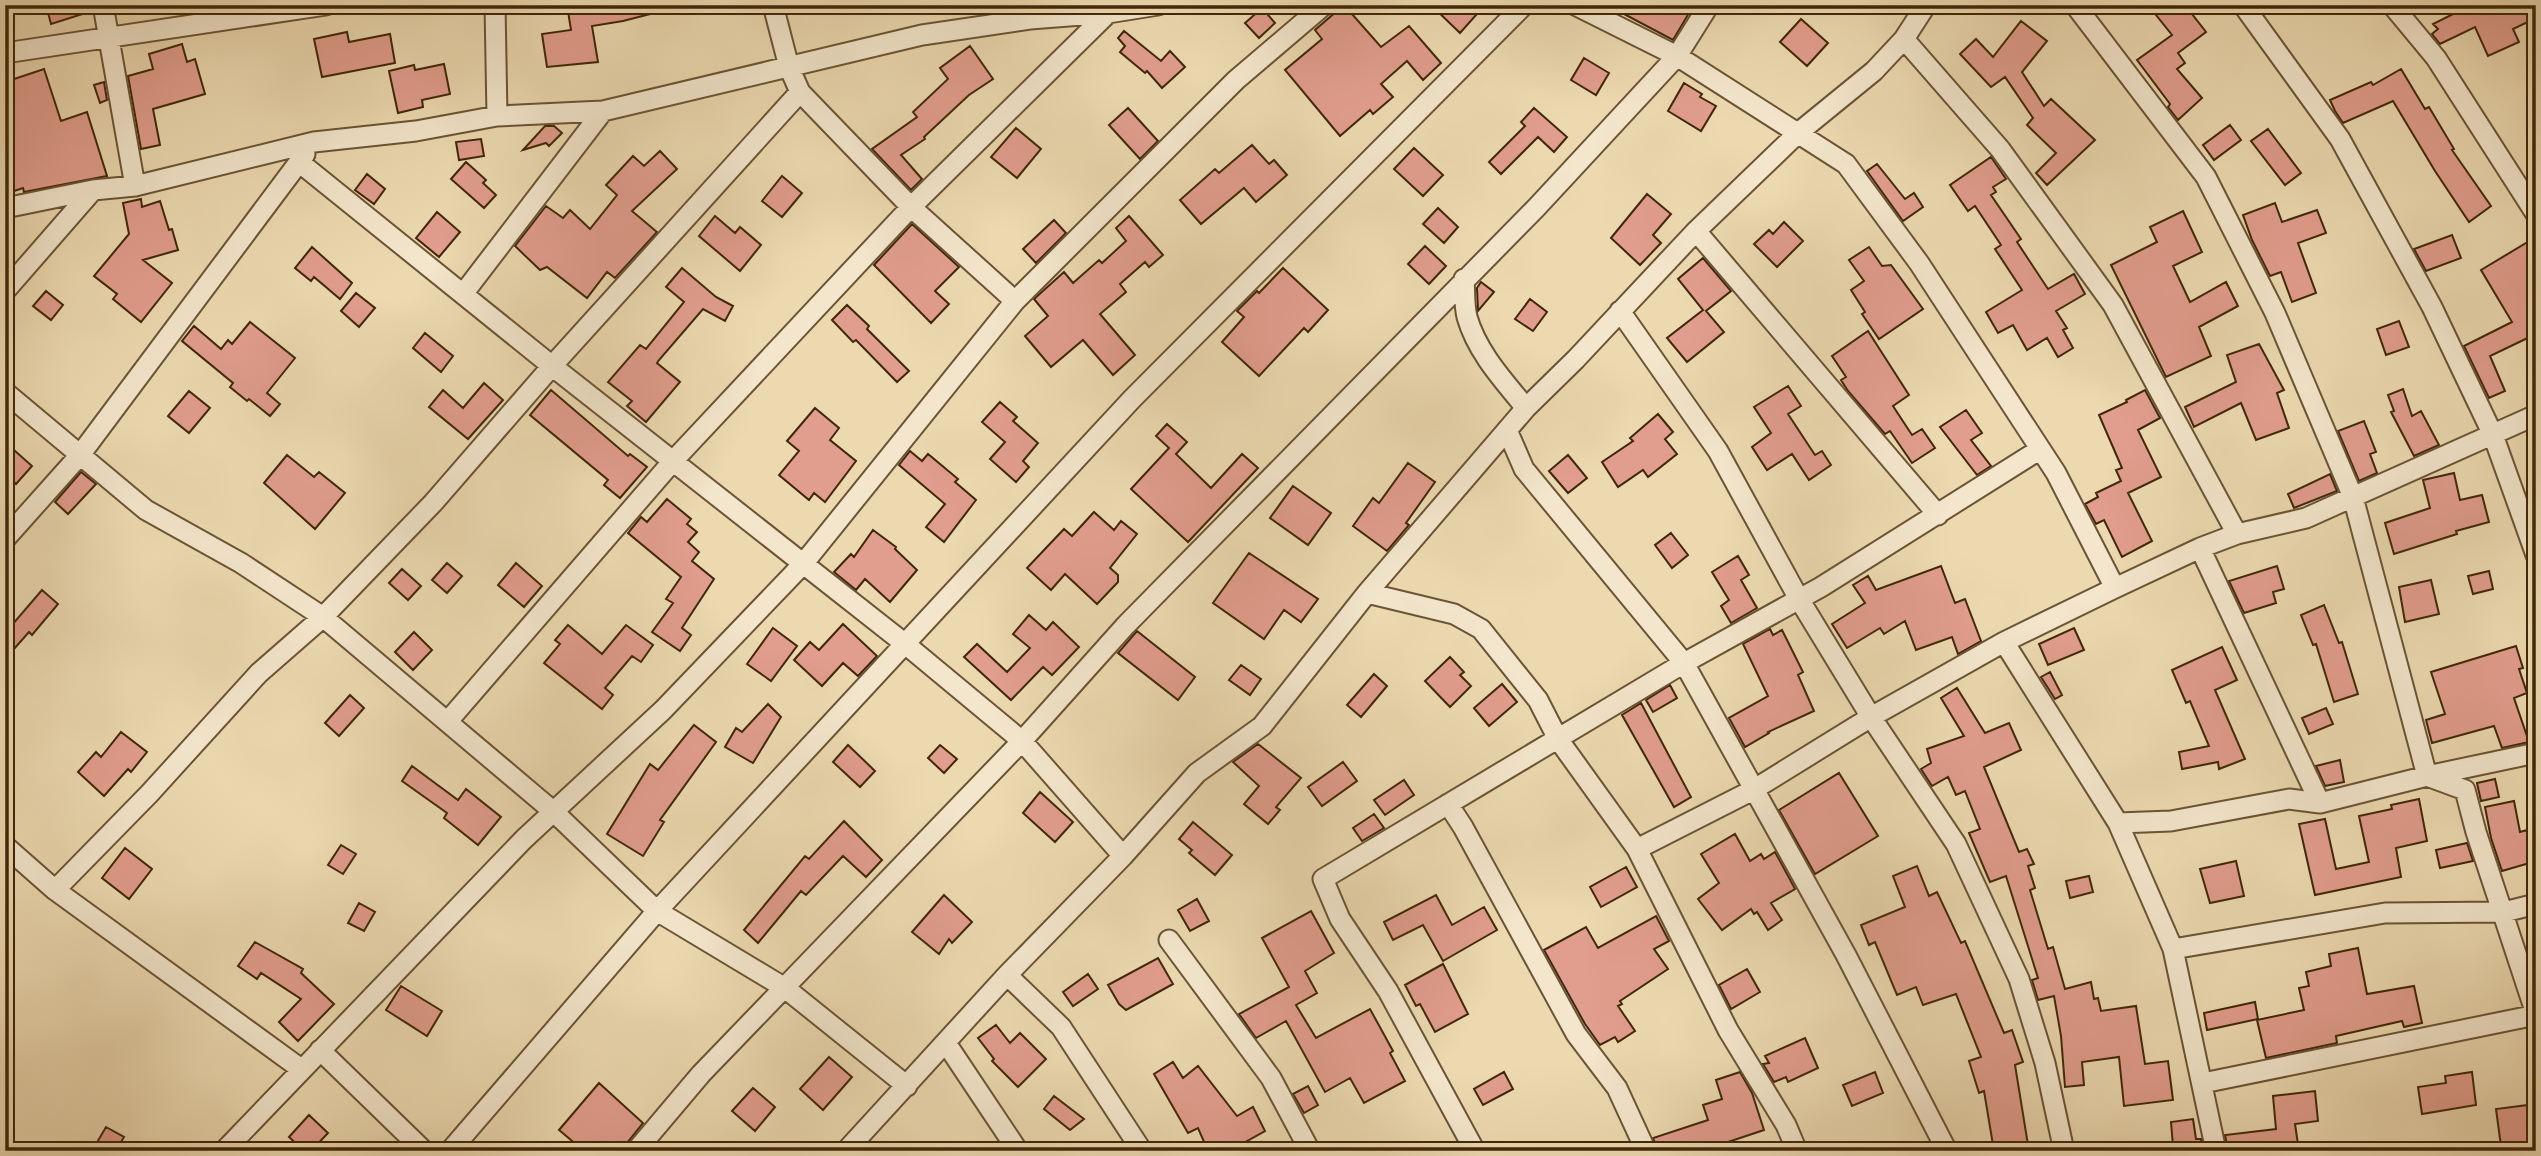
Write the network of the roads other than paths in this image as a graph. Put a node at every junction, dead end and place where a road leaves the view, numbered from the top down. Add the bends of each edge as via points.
1 (103, 5) edge
2 (326, 5) edge
3 (495, 5) edge
4 (773, 5) edge
5 (1158, 5) edge
6 (1324, 5) edge
7 (1524, 5) edge
8 (1575, 5) edge
9 (1709, 5) edge
10 (1926, 5) edge
11 (2075, 5) edge
12 (2243, 5) edge
13 (2392, 5) edge
14 (1029, 12) edge
15 (225, 13) edge
16 (1108, 13) junction
17 (110, 37) junction
18 (1904, 39) junction
19 (5, 53) edge
20 (1677, 56) junction
21 (789, 67) junction
22 (800, 92) junction
23 (603, 111) junction
24 (497, 116) junction
25 (1798, 133) junction
26 (314, 142) junction
27 (299, 162) junction
28 (135, 186) junction
29 (93, 190) junction
30 (911, 207) junction
31 (5, 208) edge
32 (2536, 214) edge
33 (1696, 231) junction
34 (1464, 279) junction
35 (5, 291) edge
36 (463, 294) junction
37 (1015, 301) junction
38 (1620, 311) junction
39 (551, 366) junction
40 (5, 392) edge
41 (1526, 408) junction
42 (2536, 415) edge
43 (1507, 430) junction
44 (2493, 435) junction
45 (2039, 450) junction
46 (80, 455) junction
47 (673, 461) junction
48 (2353, 496) junction
49 (1938, 515) junction
50 (2237, 534) junction
51 (5, 539) edge
52 (2200, 548) junction
53 (2536, 555) edge
54 (803, 564) junction
55 (2115, 588) junction
56 (1367, 593) junction
57 (1799, 599) junction
58 (323, 617) junction
59 (2004, 642) junction
60 (904, 643) junction
61 (1684, 663) junction
62 (1871, 717) junction
63 (448, 721) junction
64 (1558, 739) junction
65 (1022, 741) junction
66 (2536, 753) edge
67 (2427, 776) junction
68 (1753, 790) junction
69 (2319, 803) junction
70 (1448, 804) junction
71 (554, 812) junction
72 (2118, 823) junction
73 (5, 846) edge
74 (1637, 849) junction
75 (1124, 856) junction
76 (55, 890) junction
77 (2536, 904) edge
78 (657, 911) junction
79 (2504, 912) junction
80 (1169, 940) dead end
81 (2173, 950) junction
82 (1007, 975) junction
83 (785, 988) junction
84 (2536, 1014) edge
85 (946, 1043) junction
86 (320, 1050) junction
87 (302, 1069) junction
88 (2203, 1083) junction
89 (907, 1086) junction
90 (855, 1147) edge
91 (224, 1151) edge
92 (424, 1151) edge
93 (450, 1151) edge
94 (636, 1151) edge
95 (1018, 1151) edge
96 (1142, 1151) edge
97 (1310, 1151) edge
98 (1475, 1151) edge
99 (1646, 1151) edge
100 (1797, 1151) edge
101 (1947, 1151) edge
102 (2064, 1151) edge
103 (2216, 1151) edge

1 - 17 street
2 - 15 street
3 - 24 street
4 - 21 street
5 - 16 street
6 - 37 street via 1236,80
7 - 60 street via 1132,399
8 - 20 street
9 - 20 street
10 - 18 street
11 - 48 street via 2206,177 2275,313
12 - 44 street via 2340,139 2432,307
13 - 32 street via 2436,58
14 - 16 street
14 - 21 street
15 - 17 street
16 - 30 street
17 - 19 street
17 - 28 street
18 - 25 street via 1874,71
18 - 50 street via 2000,149 2113,305
20 - 25 street
20 - 34 street
21 - 22 street
21 - 23 street
22 - 30 street
22 - 39 street
23 - 24 street
23 - 36 street
24 - 26 street
25 - 33 street
25 - 45 street via 1846,164 1919,263
26 - 27 street
26 - 28 street
27 - 36 street
27 - 46 street
28 - 29 street
29 - 31 street
29 - 35 street
30 - 37 street
30 - 47 street
33 - 38 street
33 - 49 street
34 - 41 street via 1466,315 1477,340
34 - 65 street via 1126,625
36 - 39 street
37 - 54 street
38 - 41 street
38 - 57 street via 1717,451
39 - 47 street
39 - 58 street via 433,503
40 - 46 street
41 - 43 street
42 - 44 street
43 - 56 street
43 - 61 street via 1524,469
44 - 48 street
44 - 53 street
45 - 49 street
45 - 55 street via 2056,473
46 - 51 street
46 - 58 street via 146,510
47 - 54 street
47 - 63 street
48 - 50 street via 2306,518
48 - 67 street
49 - 57 street
50 - 52 street
52 - 55 street
52 - 69 street
54 - 60 street
54 - 71 street via 663,710
55 - 59 street
56 - 64 street via 1454,614 1480,629 1538,700
56 - 75 street via 1262,726 1197,773
57 - 61 street
57 - 62 street
58 - 63 street
58 - 76 street via 259,673
59 - 62 street
59 - 72 street
60 - 65 street
60 - 78 street
61 - 64 street
61 - 68 street
62 - 68 street
62 - 102 street via 1956,844 2019,979 2045,1062
63 - 71 street
64 - 70 street
64 - 74 street
65 - 75 street
65 - 83 street
66 - 67 street
67 - 69 street
67 - 79 street via 2465,790
68 - 74 street
68 - 101 street via 1846,955
69 - 72 street via 2289,799 2171,821
70 - 98 street via 1322,878 1340,919 1388,992
70 - 99 street via 1576,1034 1617,1088
71 - 78 street
71 - 86 street
72 - 81 street
73 - 76 street
74 - 100 street via 1728,1030
75 - 82 street
76 - 87 street
77 - 79 street
78 - 83 street
78 - 93 street
79 - 81 street via 2385,913
79 - 84 street
80 - 97 street via 1271,1078
81 - 88 street
82 - 85 street
82 - 96 street via 1061,1027
83 - 89 street
83 - 94 street via 701,1074
84 - 88 street
85 - 89 street
85 - 95 street
86 - 87 street
86 - 92 street
87 - 91 street
88 - 103 street
89 - 90 street

